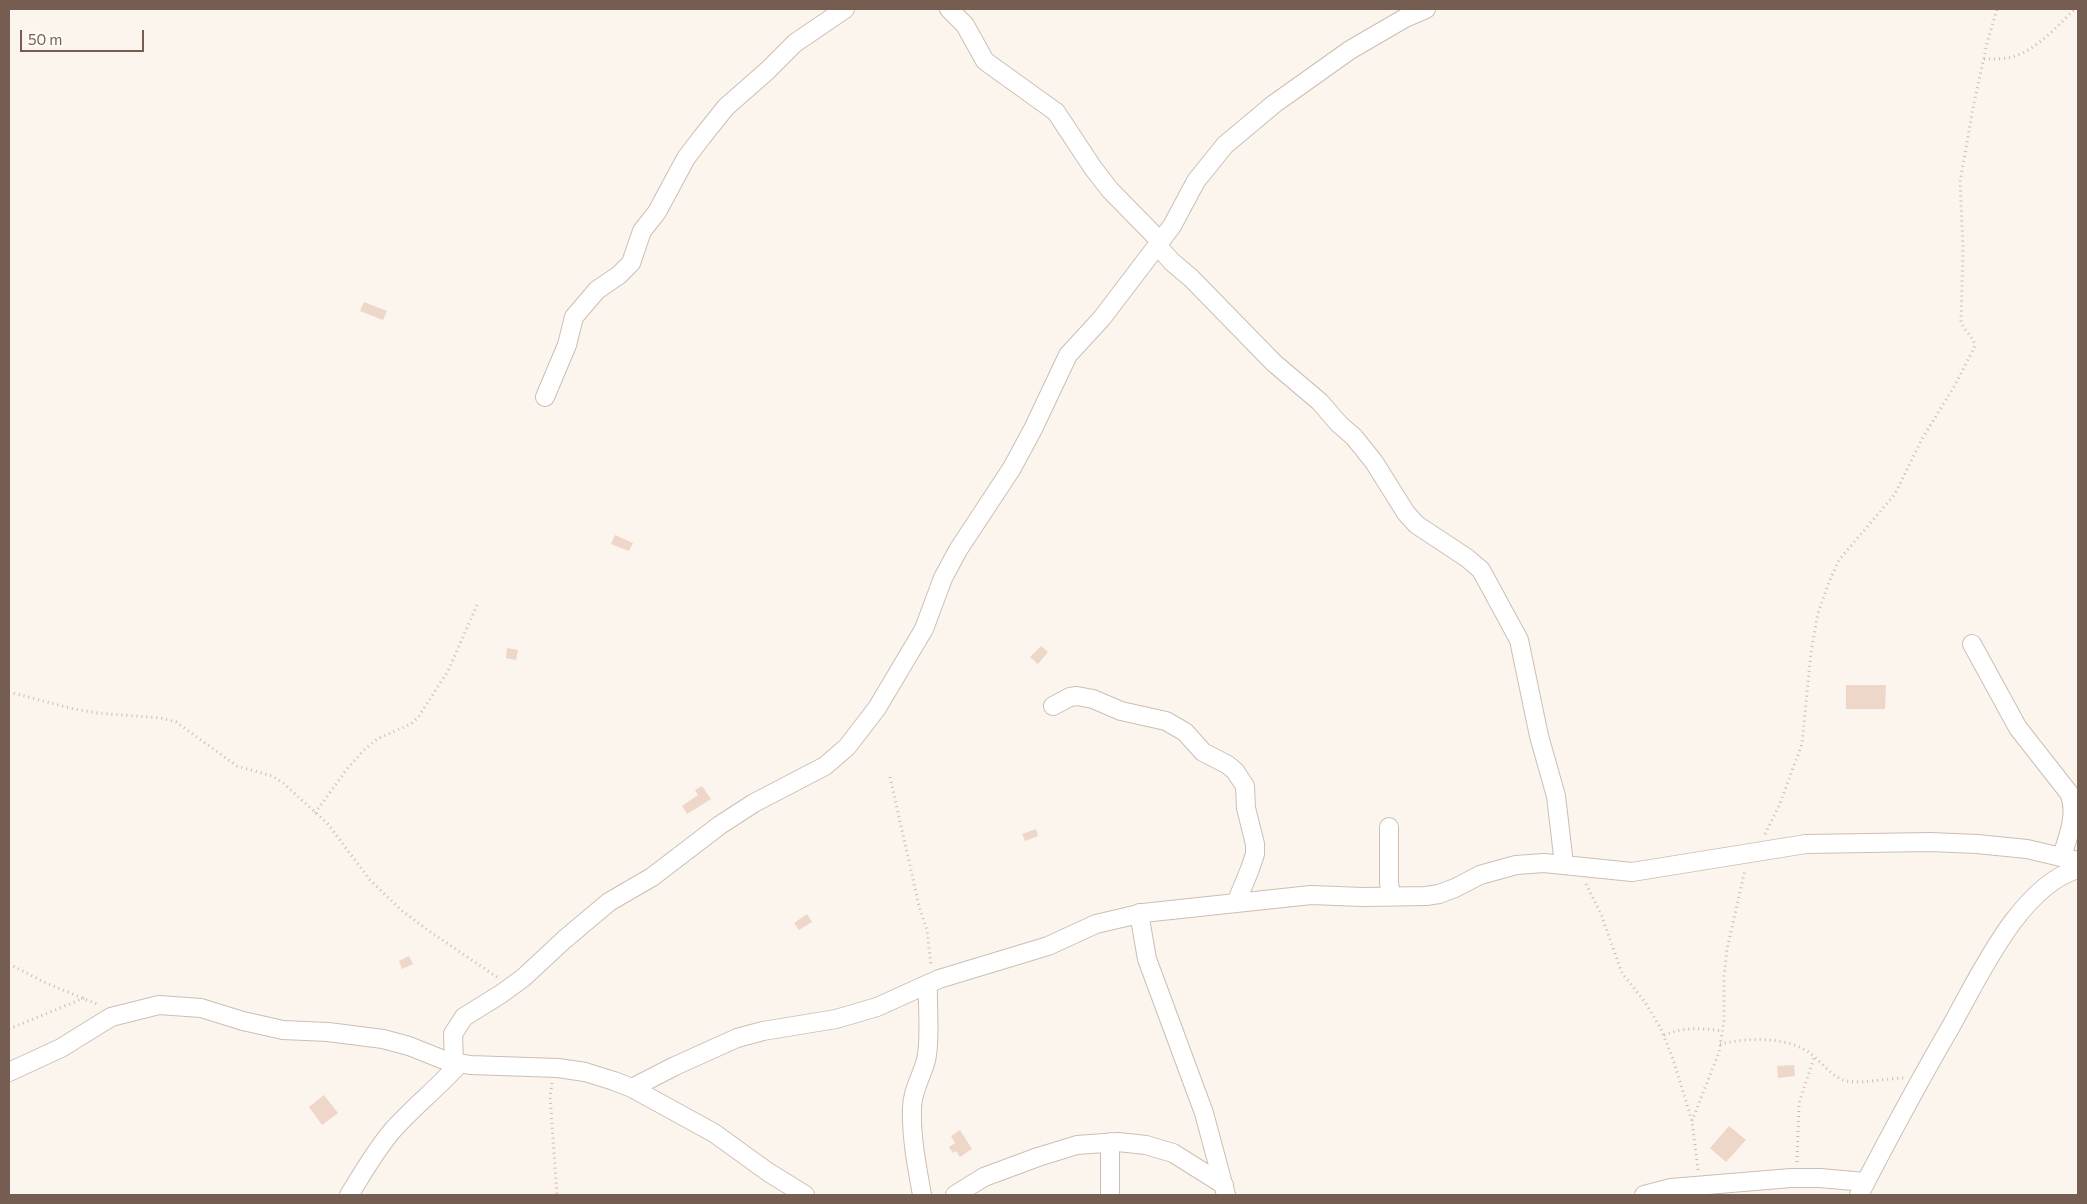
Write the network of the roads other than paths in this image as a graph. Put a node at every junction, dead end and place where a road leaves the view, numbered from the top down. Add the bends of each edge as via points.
1 (949, 9) edge
2 (1426, 9) edge
3 (838, 10) edge
4 (1158, 243) junction
5 (545, 397) dead end
6 (1972, 644) dead end
7 (1053, 706) dead end
8 (1389, 827) dead end
9 (2070, 859) edge
10 (1571, 865) junction
11 (2078, 869) edge
12 (1391, 897) junction
13 (1236, 903) junction
14 (1139, 914) junction
15 (930, 983) junction
16 (457, 1062) junction
17 (9, 1072) edge
18 (632, 1088) junction
19 (1110, 1142) junction
20 (1862, 1189) edge
21 (1225, 1190) edge
22 (349, 1195) edge
23 (805, 1195) edge
24 (922, 1195) edge
25 (955, 1195) edge
26 (1110, 1195) edge
27 (1644, 1195) edge

1 - 4 street via 965,25 985,60 1056,112 1110,190
2 - 4 street via 1350,50 1274,104 1225,145 1196,181 1172,226
3 - 5 street via 795,43 726,108 686,158 657,212 642,231 631,263 597,290 574,317 567,345
4 - 10 street via 1172,262 1274,363 1320,402 1354,437 1417,525 1481,570 1519,640
4 - 16 street via 1102,318 1068,355 1012,468 943,578 920,636 877,708 847,747 825,766 754,803 720,825 652,877 609,902 512,986 464,1017 456,1027 452,1043
6 - 9 street via 2018,728 2072,800
7 - 13 street via 1070,697 1093,698 1121,711 1166,721 1185,732 1203,752 1235,771 1245,786 1246,808 1255,844 1255,854
8 - 12 street
9 - 10 street via 2027,849 1930,842 1806,844 1632,872
10 - 12 street via 1516,865 1480,875 1439,894
11 - 20 street via 2051,883 2007,929 1897,1119
12 - 13 street via 1311,895
13 - 14 street
14 - 15 street via 1096,924 1048,946
14 - 21 street via 1147,959 1204,1113
15 - 18 street via 877,1007 836,1019 737,1038
15 - 24 street via 926,1061 911,1106
16 - 17 street via 383,1039 283,1030 243,1022 201,1008 159,1005 111,1017 61,1048
16 - 18 street via 585,1072
16 - 22 street via 438,1088 393,1131
18 - 23 street via 714,1132
19 - 21 street via 1146,1145 1173,1153
19 - 25 street via 1077,1145 1011,1166 984,1177
19 - 26 street
20 - 27 street via 1820,1178 1796,1178 1671,1188

